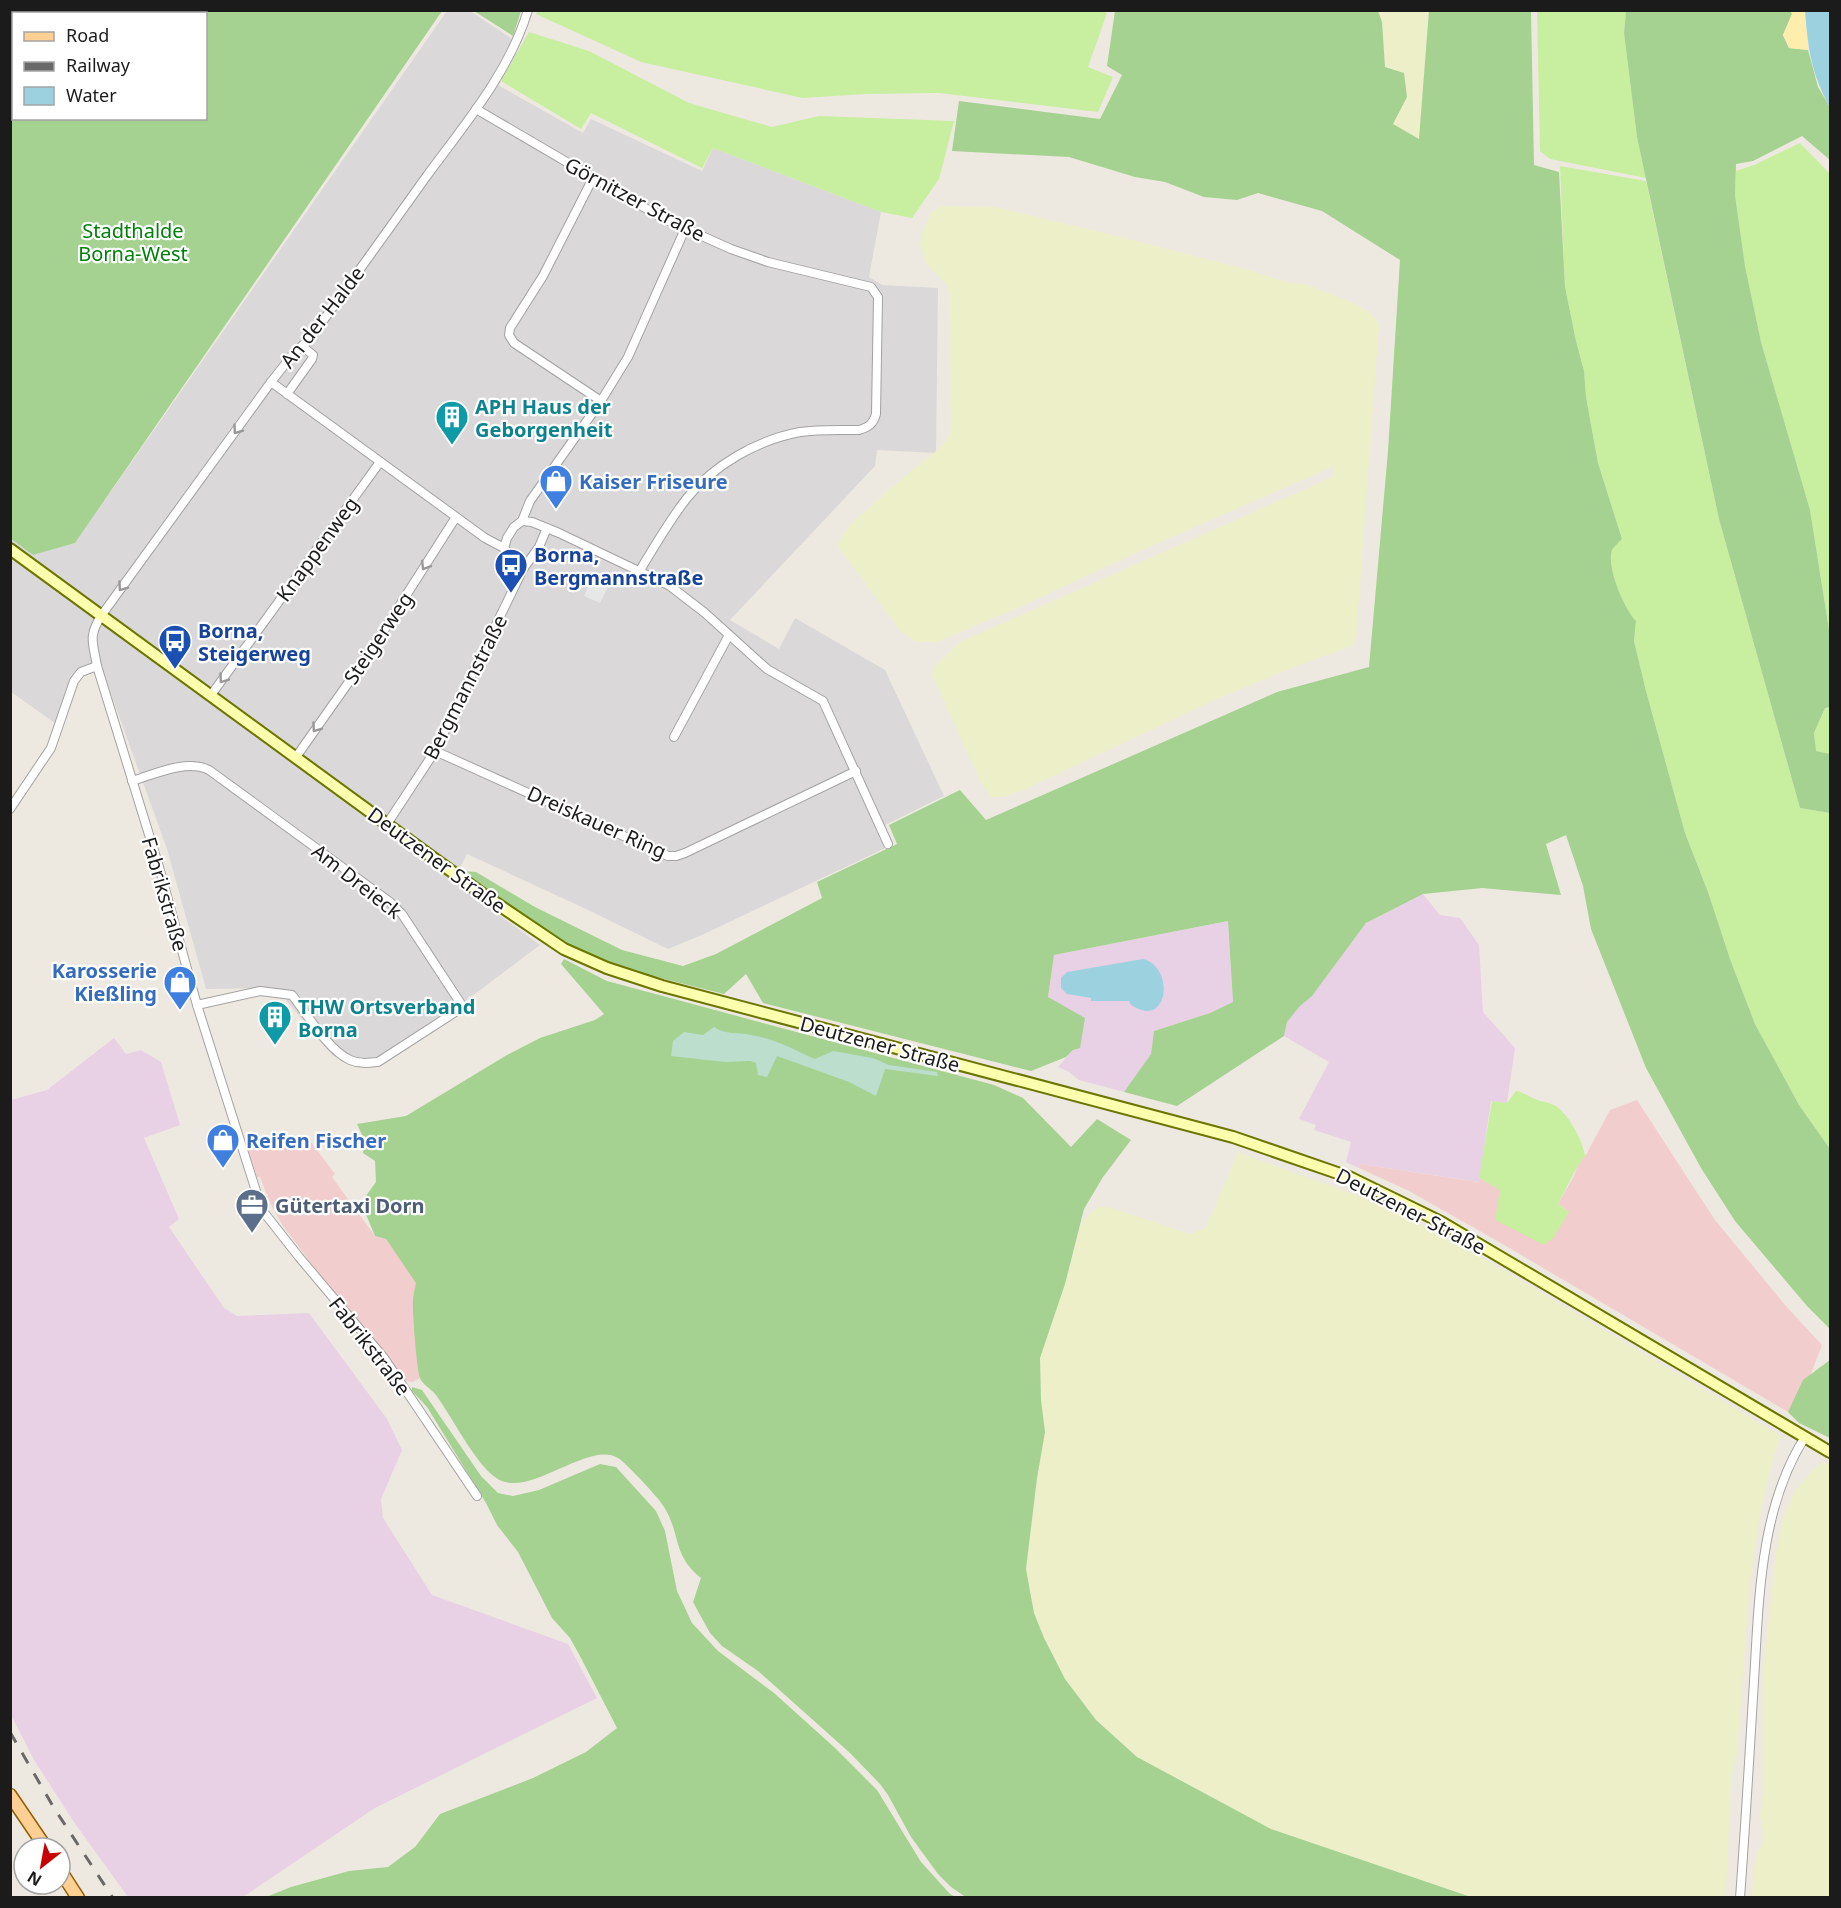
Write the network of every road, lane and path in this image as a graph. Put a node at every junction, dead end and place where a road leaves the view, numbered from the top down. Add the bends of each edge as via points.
1 (528, 10) edge
2 (476, 109) junction
3 (592, 178) junction
4 (685, 229) junction
5 (302, 346) junction
6 (272, 382) junction
7 (287, 394) junction
8 (601, 401) junction
9 (380, 462) junction
10 (456, 517) junction
11 (522, 520) junction
12 (547, 528) junction
13 (504, 548) junction
14 (10, 549) edge
15 (523, 569) junction
16 (639, 572) junction
17 (101, 616) junction
18 (729, 635) junction
19 (97, 666) junction
20 (211, 695) junction
21 (674, 737) dead end
22 (435, 751) junction
23 (296, 757) junction
24 (856, 771) junction
25 (132, 781) junction
26 (10, 809) edge
27 (387, 824) junction
28 (888, 844) dead end
29 (197, 1005) junction
30 (1805, 1437) junction
31 (1830, 1452) edge
32 (477, 1496) dead end
33 (10, 1795) edge
34 (38, 1836) edge
35 (1740, 1898) edge

1 - 2 street, An der Halde via 509,56
2 - 3 street, Görnitzer Straße
2 - 5 street, An der Halde
3 - 4 street, Görnitzer Straße
3 - 8 street via 509,335 514,344
4 - 8 street via 628,357
4 - 16 street, Görnitzer Straße via 768,262 871,287 878,297 876,414 864,429 801,432 759,445 727,462 686,499
5 - 6 street, An der Halde
5 - 7 street via 313,355 312,359
6 - 7 street
6 -> 17 street, An der Halde
7 - 9 street
8 - 11 street via 530,501
9 - 10 street
9 -> 20 street, Knappenweg
10 - 13 street
10 -> 23 street, Steigerweg via 370,652
11 - 12 street
11 - 13 street
12 - 15 street, Bergmannstraße
12 - 16 street
13 - 15 street
14 - 17 main road, Deutzener Straße
15 - 22 street, Bergmannstraße
16 - 18 street via 679,591
17 - 19 street, Fabrikstraße via 91,636
17 - 20 main road, Deutzener Straße
18 - 21 street
18 - 24 street via 767,669 823,701
19 - 25 street, Fabrikstraße
19 - 26 street via 81,672 74,681 51,748
20 - 23 main road, Deutzener Straße
22 - 24 street, Dreiskauer Ring via 668,856 686,853
22 - 27 street, Bergmannstraße
23 - 27 main road, Deutzener Straße
24 - 28 street
25 - 29 street, Fabrikstraße
25 - 29 street, Am Dreieck via 190,765 209,770 390,902 402,914 463,1007 378,1062 362,1063 348,1059 331,1046 292,995 260,991
27 - 30 main road, Deutzener Straße via 540,934 587,960 628,976 1233,1137 1349,1177 1451,1227
29 - 32 street, Fabrikstraße via 262,1210 384,1359
30 - 31 main road, Deutzener Straße
30 - 35 street via 1783,1482 1764,1564
33 - 34 main road

